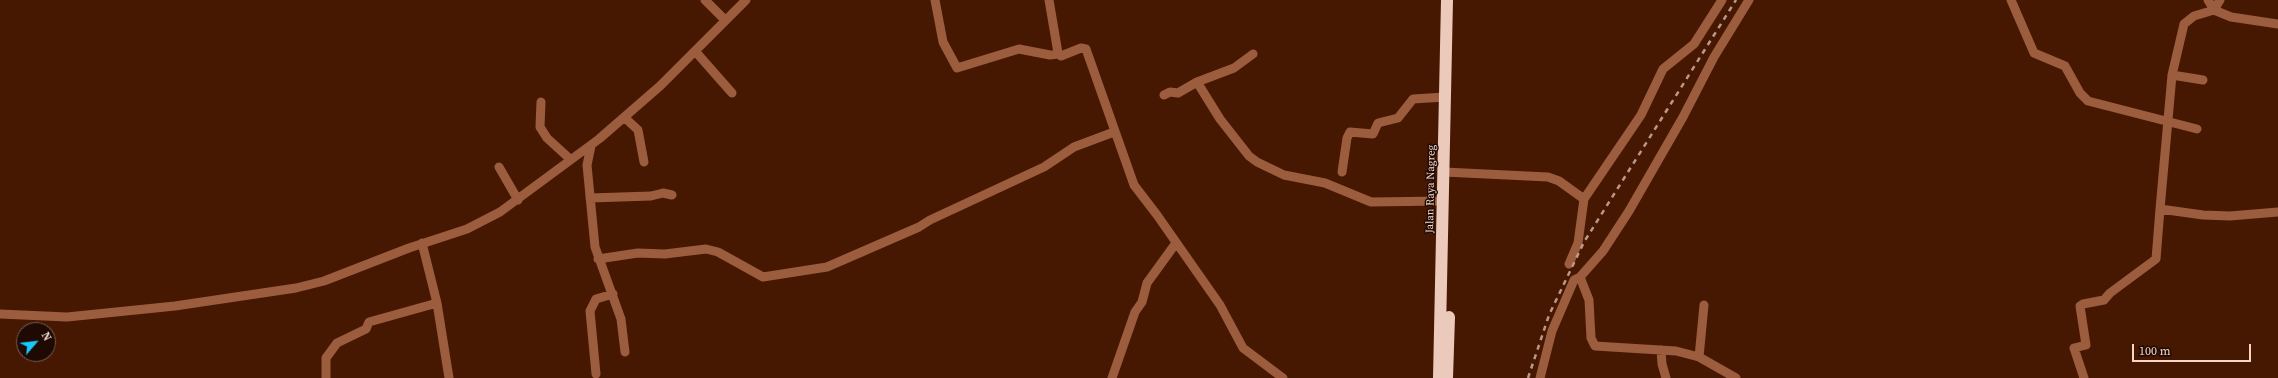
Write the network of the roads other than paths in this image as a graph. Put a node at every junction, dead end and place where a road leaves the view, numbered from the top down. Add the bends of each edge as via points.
1 (705, 0) edge
2 (746, 0) edge
3 (935, 0) edge
4 (1049, 0) edge
5 (1448, 0) edge
6 (1455, 0) edge
7 (1722, 0) edge
8 (1748, 0) edge
9 (2011, 0) edge
10 (2208, 0) edge
11 (2220, 0) edge
12 (2214, 10) junction
13 (725, 20) junction
14 (2278, 24) edge
15 (695, 51) junction
16 (1059, 54) junction
17 (1253, 54) dead end
18 (2172, 75) junction
19 (2204, 80) dead end
20 (1197, 82) junction
21 (732, 93) dead end
22 (1164, 94) dead end
23 (1445, 97) junction
24 (541, 102) dead end
25 (624, 117) junction
26 (2167, 121) junction
27 (2197, 129) dead end
28 (1114, 132) junction
29 (591, 146) junction
30 (570, 159) junction
31 (644, 162) dead end
32 (499, 168) dead end
33 (1342, 172) dead end
34 (1448, 172) junction
35 (672, 195) dead end
36 (590, 198) junction
37 (1584, 199) junction
38 (518, 200) junction
39 (1444, 201) junction
40 (2160, 209) junction
41 (2278, 212) edge
42 (422, 243) junction
43 (1176, 243) junction
44 (598, 259) junction
45 (1569, 264) dead end
46 (1580, 277) junction
47 (613, 294) junction
48 (437, 303) junction
49 (1704, 305) dead end
50 (0, 314) edge
51 (1661, 350) junction
52 (625, 352) dead end
53 (1699, 357) junction
54 (596, 374) dead end
55 (326, 378) edge
56 (449, 378) edge
57 (1112, 378) edge
58 (1283, 378) edge
59 (1439, 378) edge
60 (1447, 378) edge
61 (1540, 378) edge
62 (1666, 378) edge
63 (1736, 378) edge
64 (2084, 378) edge

1 - 13 street
2 - 13 street
3 - 16 street via 943,42 957,68 1019,48 1050,55
4 - 16 street
5 - 23 highway, Jalan Raya Nagreg
6 - 34 highway, Jalan Raya Nagreg
7 - 37 street via 1694,44 1663,69 1641,115
8 - 46 street via 1629,211 1603,251
9 - 26 street via 2034,53 2065,66 2084,97 2094,103
10 - 12 street
11 - 12 street
12 - 14 street via 2240,20
12 - 18 street via 2194,16 2184,24
13 - 15 street
15 - 21 street
15 - 25 street
16 - 28 street via 1062,56 1082,48 1086,49
17 - 20 street via 1234,68
18 - 19 street
18 - 26 street
20 - 22 street via 1178,93
20 - 39 street via 1226,127 1256,162 1284,175 1330,185 1371,202
23 - 33 street via 1413,100 1398,118 1378,123 1373,134 1350,132
23 - 34 highway, Jalan Raya Nagreg
24 - 30 street via 540,127 547,138
25 - 29 street
25 - 31 street via 638,130
26 - 27 street
26 - 40 street
28 - 43 street via 1134,185
28 - 44 street via 1074,147 1044,167 919,227 827,267 763,277 718,252 706,249 665,254 638,253
29 - 30 street
29 - 36 street via 587,160
30 - 38 street
32 - 38 street
34 - 37 street via 1548,177 1559,181
34 - 39 highway, Jalan Raya Nagreg
34 - 60 highway, Jalan Raya Nagreg
35 - 36 street via 663,193 651,196
36 - 44 street
37 - 45 street via 1578,243
38 - 42 street via 480,223
39 - 59 highway, Jalan Raya Nagreg
40 - 41 street via 2230,216
40 - 64 street via 2156,259 2104,300 2080,306 2086,345 2074,348
42 - 48 street
42 - 50 street via 324,281 296,288 175,306 67,317
43 - 57 street via 1147,283
43 - 58 street via 1220,305 1243,348
44 - 47 street
46 - 51 street via 1589,300 1591,338 1595,346
46 - 61 street via 1574,280 1552,331
47 - 52 street via 621,319
47 - 54 street via 596,299 590,311
48 - 55 street via 369,322 366,329 337,342 326,358
48 - 56 street
49 - 53 street
51 - 53 street
51 - 62 street
53 - 63 street

